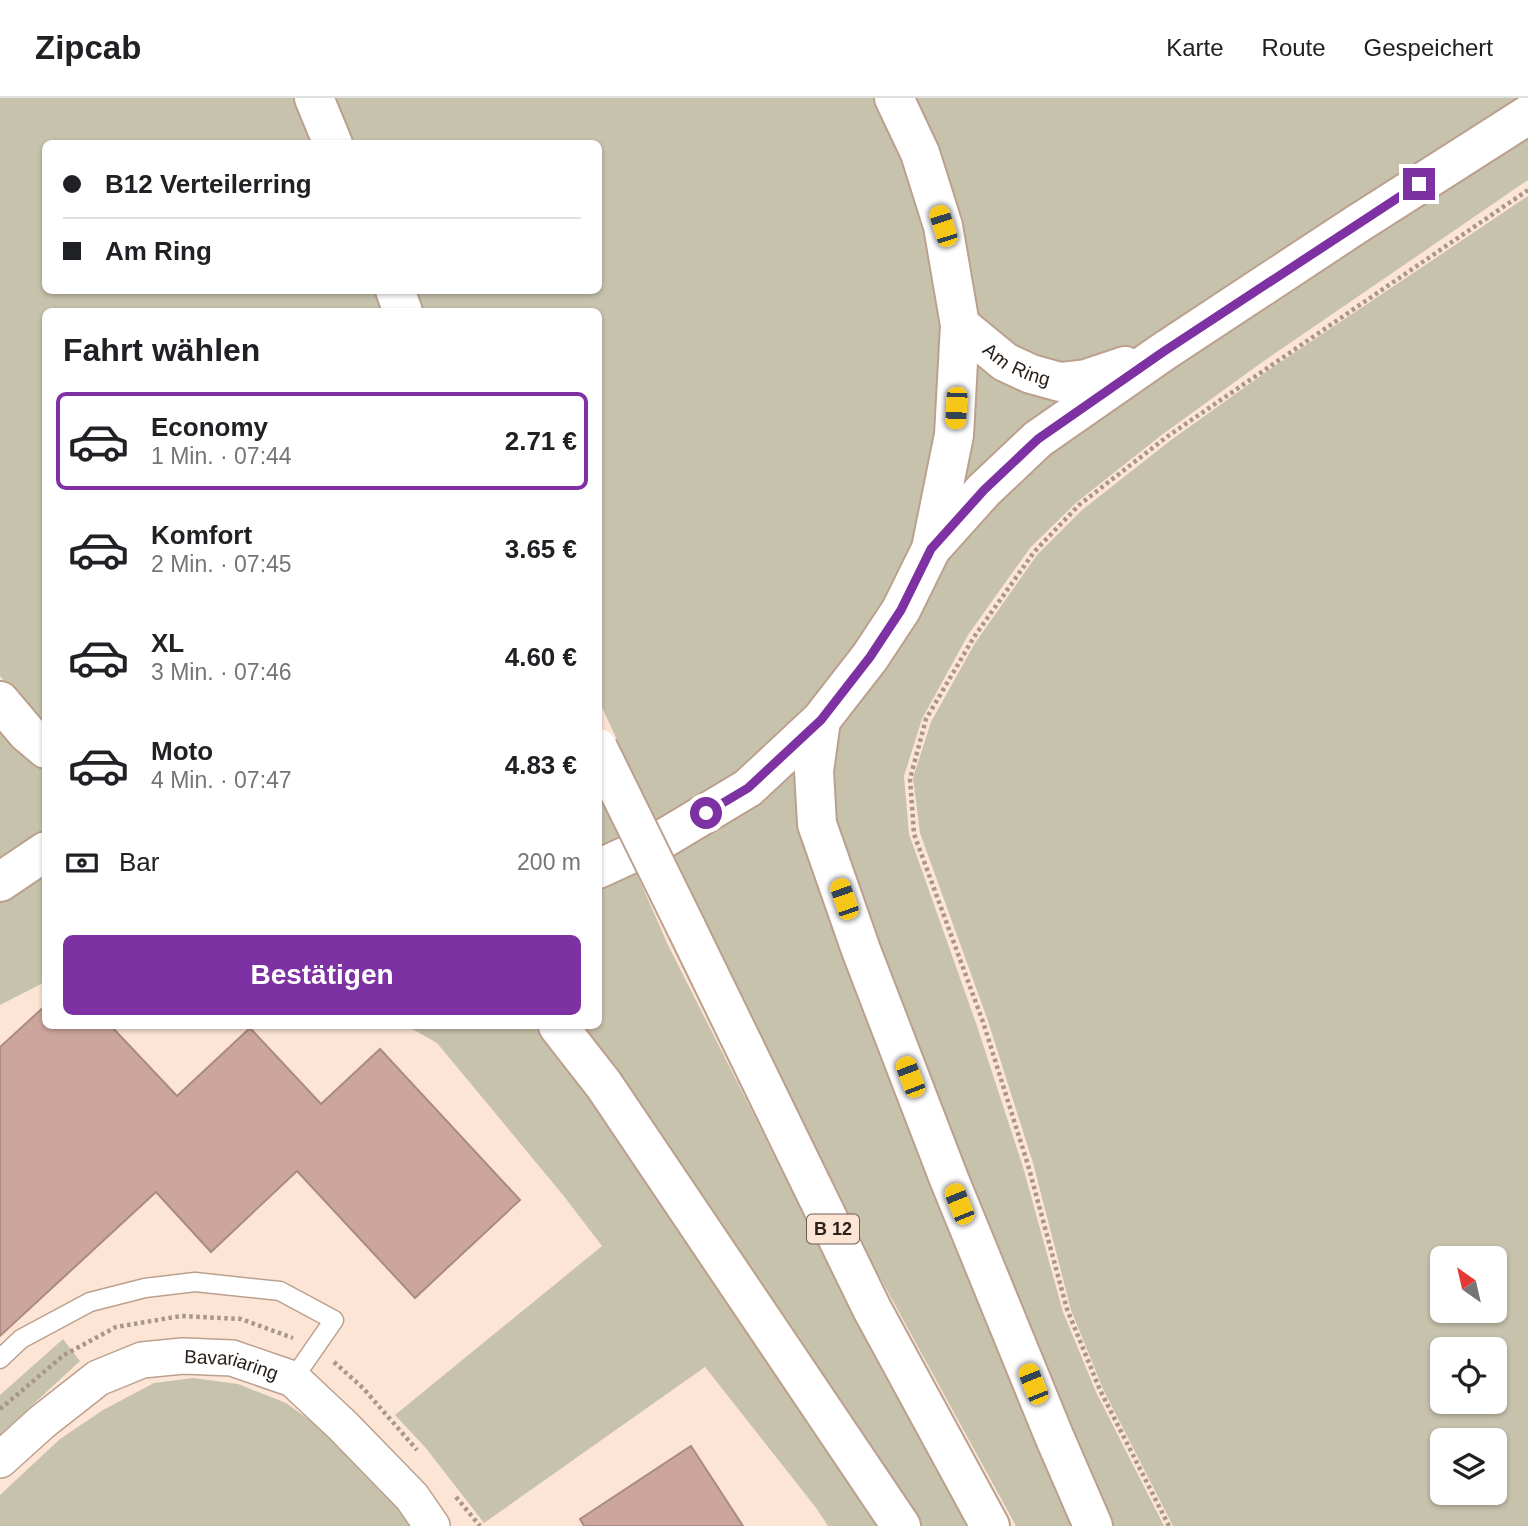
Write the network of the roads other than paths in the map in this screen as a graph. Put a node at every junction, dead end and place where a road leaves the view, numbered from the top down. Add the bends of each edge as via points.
1 (314, 98) edge
2 (896, 99) edge
3 (1528, 115) edge
4 (331, 140) edge
5 (960, 324) junction
6 (1163, 352) junction
7 (931, 549) junction
8 (0, 701) edge
9 (821, 720) junction
10 (42, 746) edge
11 (602, 756) edge
12 (42, 854) edge
13 (602, 867) edge
14 (0, 882) edge
15 (560, 1029) edge
16 (0, 1359) edge
17 (293, 1379) junction
18 (0, 1460) edge
19 (432, 1526) edge
20 (901, 1526) edge
21 (990, 1526) edge
22 (1093, 1526) edge

1 - 4 main road
2 - 5 main road via 920,153 943,226
3 - 6 main road, Am Ring
5 - 6 main road, Am Ring via 1005,362 1060,382 1086,379
5 - 7 main road via 954,435
6 - 7 main road, Am Ring via 1038,439
7 - 9 main road via 901,610
8 - 10 main road
9 - 13 main road via 748,788 663,839
9 - 22 main road via 814,771 817,824 949,1179
11 - 21 main road, B 12, bridge via 872,1309
12 - 14 main road
15 - 20 main road via 604,1085
16 - 17 lane via 21,1339 90,1302 195,1282 280,1291 334,1320
17 - 18 street, Bavariaring via 232,1358 142,1360 98,1378
17 - 19 street, Bavariaring via 412,1497

